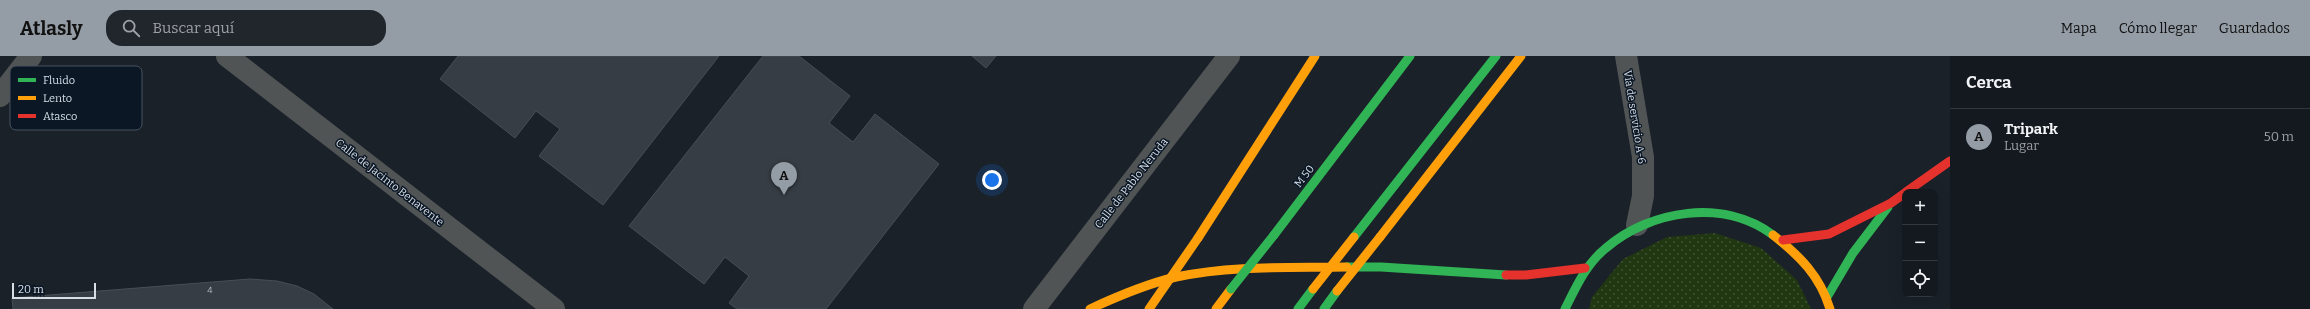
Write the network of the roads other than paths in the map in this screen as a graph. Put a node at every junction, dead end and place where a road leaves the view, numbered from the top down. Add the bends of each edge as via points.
1 (31, 56) edge
2 (227, 56) edge
3 (1229, 56) edge
4 (1315, 56) edge
5 (1410, 56) edge
6 (1496, 56) edge
7 (1522, 56) edge
8 (1626, 56) edge
9 (23, 66) edge
10 (10, 83) edge
11 (0, 96) edge
12 (1950, 161) edge
13 (1910, 189) edge
14 (1902, 195) edge
15 (1891, 203) junction
16 (1637, 225) junction
17 (1783, 240) junction
18 (1585, 268) junction
19 (1827, 297) junction
20 (554, 309) edge
21 (1034, 309) edge
22 (1090, 309) edge
23 (1148, 309) edge
24 (1216, 309) edge
25 (1298, 309) edge
26 (1324, 309) edge
27 (1565, 309) edge
28 (1830, 309) edge

1 - 9 street
2 - 20 street, Calle de Jacinto Benavente
3 - 21 street, Calle de Pablo Neruda
4 - 23 main road, bridge via 1198,238
5 - 24 main road, M 50, bridge
6 - 25 main road, bridge
7 - 26 main road, bridge
8 - 16 street, Vía de servicio A-6 via 1643,157 1643,196
10 - 11 street
12 - 13 main road
14 - 15 main road
15 - 17 main road via 1829,234
15 - 19 main road via 1854,253
16 - 17 main road via 1674,214 1712,212 1750,221
16 - 18 main road via 1608,244
17 - 19 main road via 1809,266
18 - 22 main road via 1526,275 1471,274 1381,267 1240,268 1176,277 1132,290
18 - 27 main road via 1571,291
19 - 28 main road

